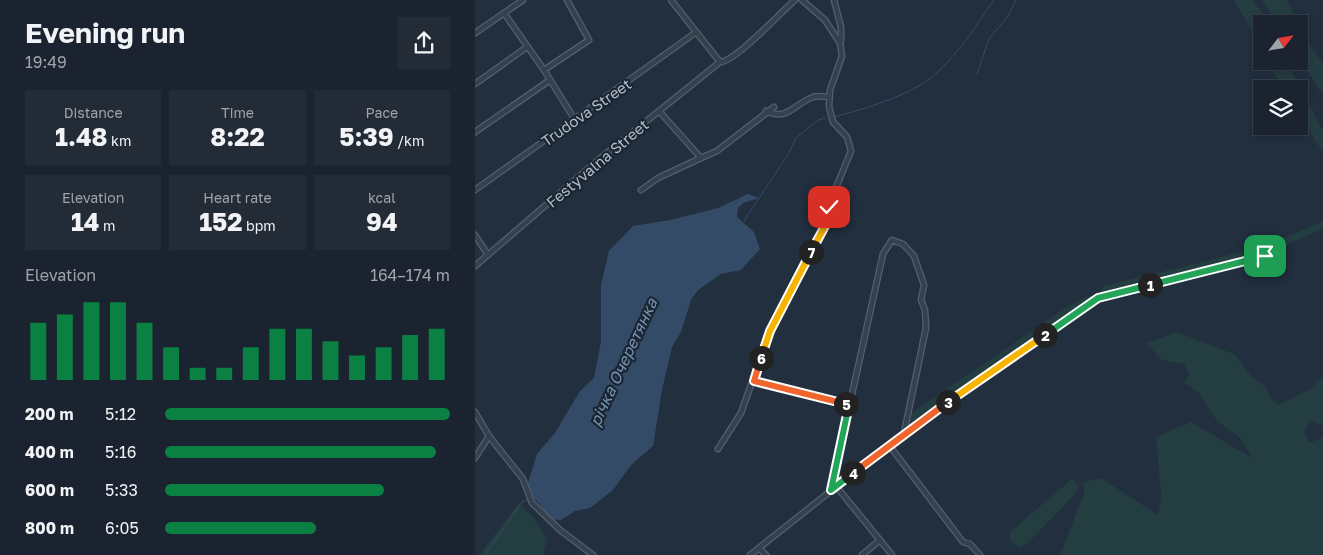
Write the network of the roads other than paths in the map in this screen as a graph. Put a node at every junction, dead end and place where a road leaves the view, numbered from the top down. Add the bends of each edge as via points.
1 (523, 0) edge
2 (567, 0) edge
3 (671, 0) edge
4 (795, 0) edge
5 (802, 0) edge
6 (834, 0) edge
7 (504, 13) junction
8 (475, 33) edge
9 (695, 33) junction
10 (841, 43) junction
11 (527, 48) junction
12 (720, 62) junction
13 (545, 70) junction
14 (549, 80) junction
15 (475, 84) edge
16 (829, 97) junction
17 (774, 107) dead end
18 (659, 111) junction
19 (766, 111) junction
20 (575, 120) junction
21 (475, 132) edge
22 (701, 158) junction
23 (475, 190) edge
24 (641, 190) dead end
25 (475, 235) edge
26 (489, 255) junction
27 (1265, 256) dead end
28 (475, 266) edge
29 (754, 381) junction
30 (849, 405) junction
31 (475, 412) edge
32 (904, 433) junction
33 (489, 436) junction
34 (889, 445) junction
35 (718, 449) dead end
36 (475, 458) edge
37 (836, 486) junction
38 (831, 490) junction
39 (881, 540) junction
40 (759, 548) junction
41 (593, 555) edge
42 (750, 555) edge
43 (766, 555) edge
44 (862, 555) edge
45 (892, 555) edge
46 (980, 555) edge

1 - 7 street
2 - 13 street via 589,40
3 - 9 street
4 - 12 street, Festyvalna Street via 741,51
5 - 10 street via 825,20
6 - 10 street via 841,27
7 - 8 street
7 - 11 street
9 - 12 street
9 - 20 street, Trudova Street
10 - 16 street via 842,56
11 - 13 street
11 - 15 street
12 - 18 street, Festyvalna Street
13 - 14 street
14 - 20 street
14 - 21 street
16 - 19 street via 813,97 784,115
16 - 29 street via 830,115 850,142 851,151 833,195 825,226 770,331
17 - 19 street
18 - 22 street
18 - 26 street, Festyvalna Street
19 - 22 street via 717,151
20 - 23 street, Trudova Street
22 - 24 street via 658,178
25 - 26 street
26 - 28 street, Festyvalna Street
27 - 32 street via 1098,298
29 - 30 street
29 - 35 street via 741,413
30 - 32 street via 883,254 892,240 903,244 914,256 923,285 921,300 925,310 925,328
30 - 38 street
31 - 33 street
32 - 34 street
33 - 36 street
33 - 41 street via 516,468 533,503 559,530
34 - 37 street
34 - 46 street via 963,542
37 - 38 street
37 - 39 street
38 - 40 street
39 - 44 street
39 - 45 street
40 - 42 street
40 - 43 street

